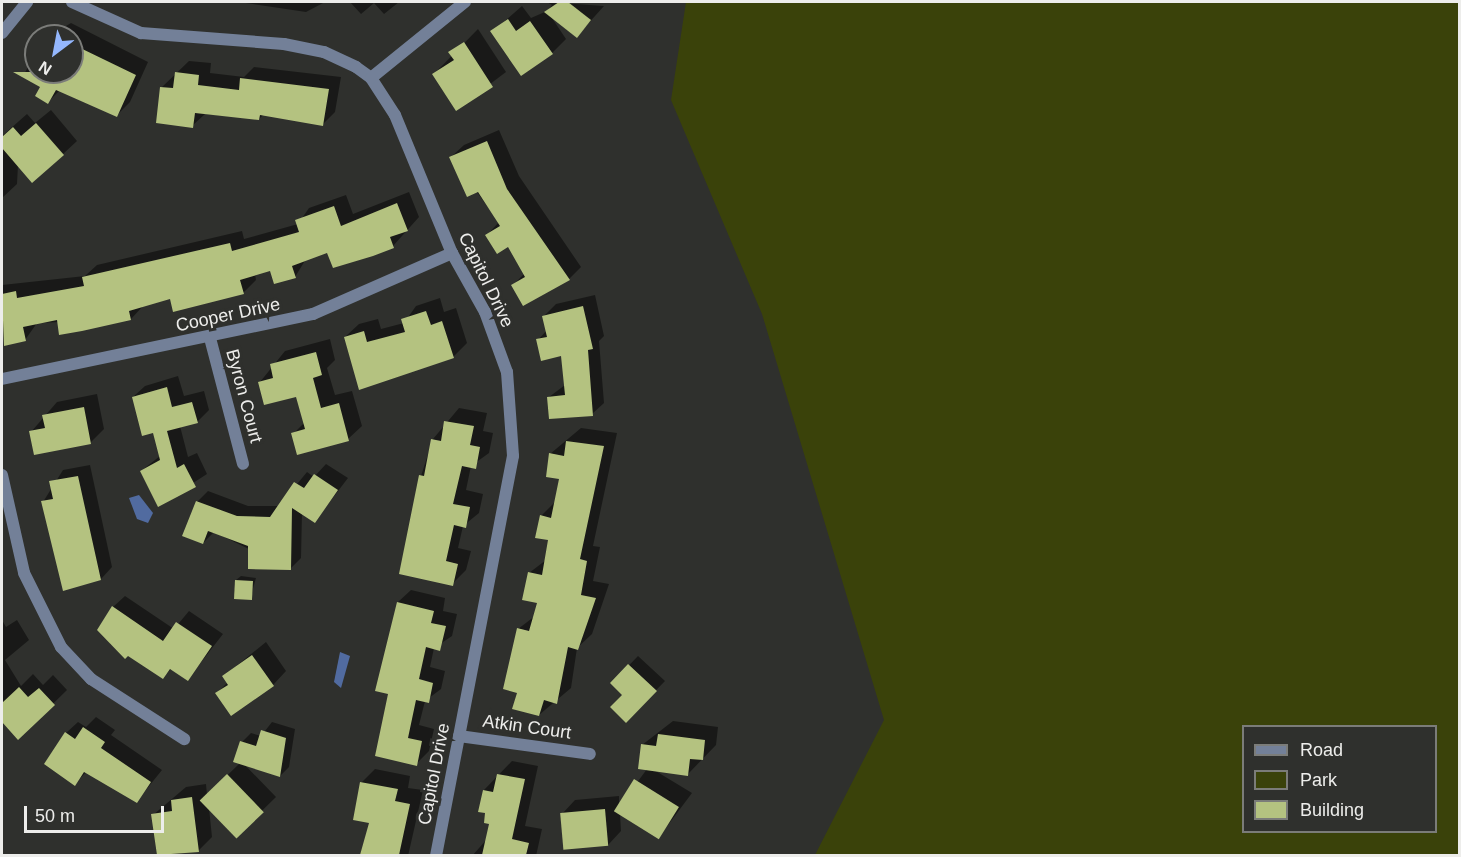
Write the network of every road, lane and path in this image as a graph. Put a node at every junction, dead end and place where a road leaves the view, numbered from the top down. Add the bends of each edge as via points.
1 (27, 2) edge
2 (72, 2) edge
3 (465, 2) edge
4 (2, 33) edge
5 (371, 78) junction
6 (453, 253) junction
7 (210, 338) junction
8 (2, 379) edge
9 (243, 464) dead end
10 (2, 475) edge
11 (459, 736) junction
12 (184, 739) dead end
13 (590, 754) dead end
14 (436, 855) edge

1 - 4 street
2 - 5 street, Capitol Drive via 141,33 324,52
3 - 5 street
5 - 6 street, Capitol Drive via 395,115
6 - 7 street, Cooper Drive via 323,310
6 - 11 street, Capitol Drive via 485,312 507,372 513,412 504,511
7 - 8 street, Cooper Drive
7 - 9 street, Byron Court
10 - 12 street via 24,573 61,647 92,680
11 - 13 street, Atkin Court
11 - 14 street, Capitol Drive

